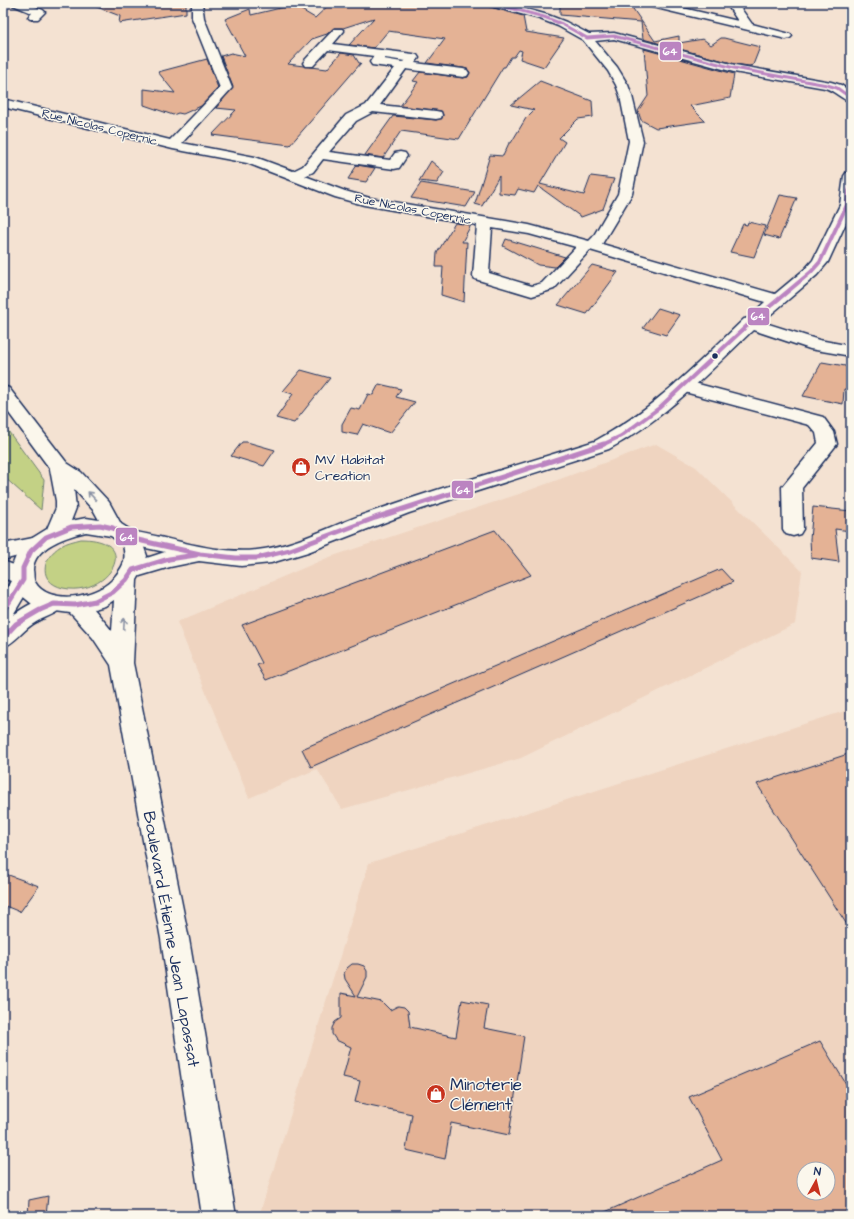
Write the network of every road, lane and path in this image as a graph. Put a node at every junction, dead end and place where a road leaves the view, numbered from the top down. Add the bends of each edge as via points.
1 (17, 3) edge
2 (197, 3) edge
3 (491, 3) edge
4 (648, 3) edge
5 (731, 3) edge
6 (34, 16) dead end
7 (748, 26) junction
8 (338, 31) dead end
9 (786, 36) dead end
10 (587, 38) junction
11 (325, 46) junction
12 (309, 63) dead end
13 (405, 65) junction
14 (463, 73) dead end
15 (851, 98) edge
16 (3, 103) edge
17 (372, 108) junction
18 (436, 115) dead end
19 (173, 145) junction
20 (321, 155) junction
21 (400, 156) dead end
22 (851, 176) edge
23 (293, 177) junction
24 (485, 222) junction
25 (588, 245) junction
26 (777, 300) junction
27 (750, 323) junction
28 (851, 351) edge
29 (683, 386) junction
30 (3, 392) edge
31 (60, 468) junction
32 (793, 529) dead end
33 (56, 532) junction
34 (121, 533) junction
35 (38, 544) junction
36 (3, 552) edge
37 (200, 554) junction
38 (3, 569) edge
39 (130, 575) junction
40 (23, 578) junction
41 (65, 604) junction
42 (3, 612) edge
43 (3, 638) edge
44 (122, 663) junction
45 (219, 1216) edge

1 - 6 street via 39,12
2 - 19 street via 198,18 226,88
3 - 10 street via 544,17
4 - 7 street
5 - 7 street
7 - 9 street
8 - 11 street
10 - 15 street via 614,36 734,68 827,85
10 - 25 street via 622,85 636,141 625,194 599,239
11 - 12 street
11 - 13 street via 382,54 376,62
13 - 14 street
13 - 17 street
16 - 19 street, Rue Nicolas Copernic
17 - 18 street
17 - 20 street via 351,118
19 - 23 street, Rue Nicolas Copernic via 250,160
20 - 21 street via 394,165
20 - 23 street via 308,169
22 - 26 street via 847,206 820,262
23 - 24 street, Rue Nicolas Copernic via 369,202
24 - 25 street, Rue Nicolas Copernic
24 - 25 street via 481,276 532,291 548,286
25 - 26 street, Rue Nicolas Copernic
26 - 27 street
27 - 28 street via 816,345
27 - 29 street
29 - 32 street via 816,421 825,432 828,444 792,487
29 - 37 street via 637,425 602,445 375,518 290,550 258,558
30 - 31 street
31 - 33 street via 66,508
34 -> 31 street via 102,507 74,477
33 - 34 street via 71,527 100,525
33 - 35 street
34 - 37 street
34 - 39 street via 135,548 136,559
35 - 36 street
35 - 40 street via 25,560
37 - 39 street via 169,558
38 - 40 street
39 - 41 street via 113,592 95,601
44 -> 39 street, Boulevard Étienne Jean Lapassat
40 - 41 street via 29,590 39,599
40 - 42 street
41 - 43 street via 32,614 16,624
41 - 44 street, Boulevard Étienne Jean Lapassat via 86,613
44 - 45 street, Boulevard Étienne Jean Lapassat via 175,939

